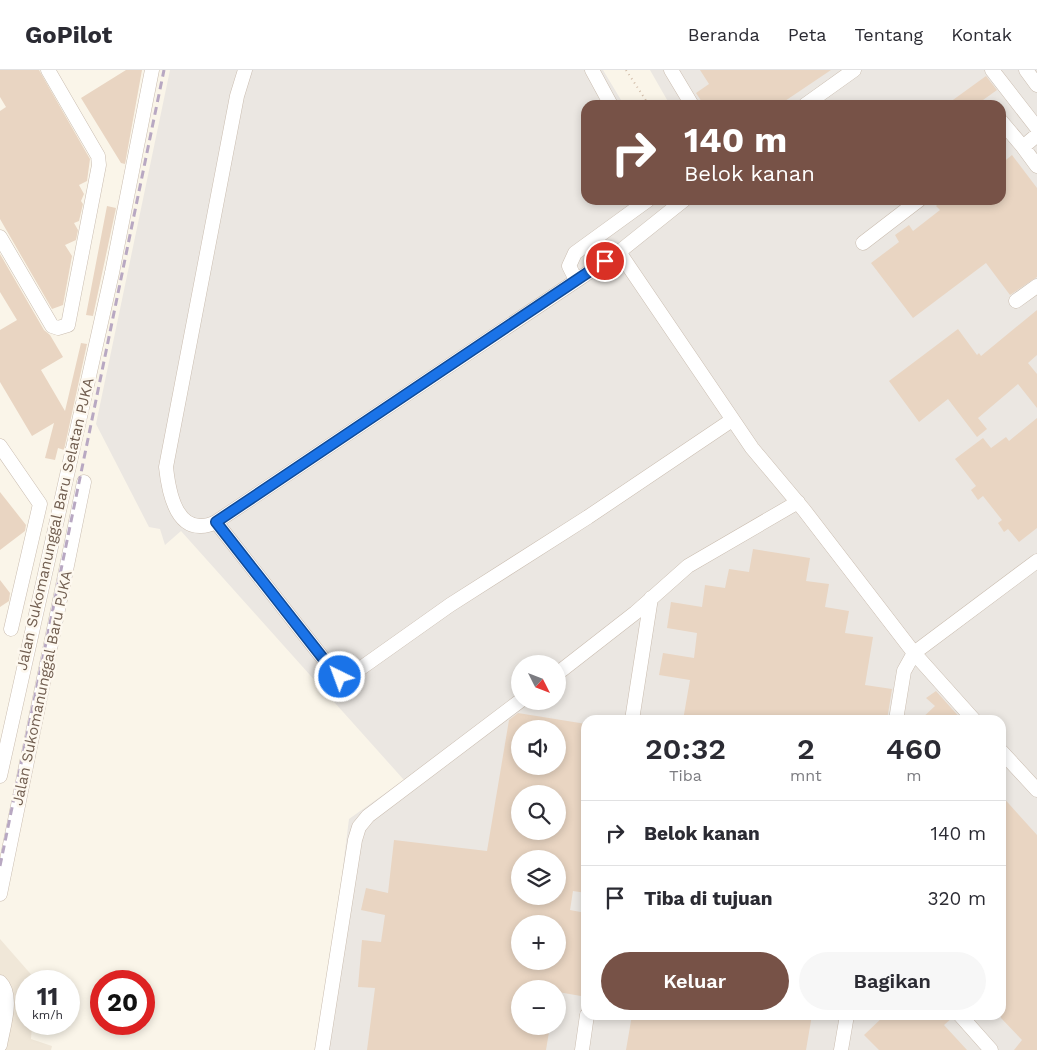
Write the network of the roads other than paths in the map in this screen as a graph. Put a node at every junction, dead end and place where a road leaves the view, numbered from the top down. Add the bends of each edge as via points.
1 (48, 70) edge
2 (152, 70) edge
3 (246, 70) edge
4 (592, 70) edge
5 (671, 70) edge
6 (854, 70) edge
7 (1026, 70) edge
8 (996, 72) edge
9 (1037, 84) edge
10 (609, 100) edge
11 (689, 100) edge
12 (812, 100) edge
13 (1037, 128) edge
14 (1006, 131) edge
15 (1037, 135) edge
16 (1022, 147) junction
17 (1037, 166) edge
18 (642, 205) edge
19 (678, 205) edge
20 (912, 205) edge
21 (0, 237) edge
22 (864, 244) dead end
23 (619, 252) junction
24 (576, 280) junction
25 (1037, 286) edge
26 (1016, 301) dead end
27 (732, 420) junction
28 (0, 446) edge
29 (84, 482) dead end
30 (798, 502) junction
31 (216, 522) junction
32 (1037, 561) edge
33 (651, 598) junction
34 (11, 629) dead end
35 (914, 654) junction
36 (566, 666) edge
37 (511, 708) edge
38 (633, 715) edge
39 (897, 715) edge
40 (969, 715) edge
41 (1006, 756) edge
42 (0, 776) edge
43 (1037, 790) edge
44 (0, 894) edge
45 (0, 982) edge
46 (586, 1020) edge
47 (846, 1020) edge
48 (964, 1020) edge
49 (0, 1045) edge
50 (322, 1050) edge
51 (582, 1050) edge
52 (841, 1050) edge
53 (991, 1050) edge

1 - 21 street via 98,156 99,165 68,325 52,326
2 - 42 street, Jalan Sukomanunggal Baru Selatan PJKA via 112,273
3 - 31 street via 237,96 166,467 168,492 180,515 194,525
4 - 10 street
5 - 11 street
6 - 12 street
7 - 9 street
8 - 13 street
14 - 16 street
15 - 16 street
16 - 17 street
18 - 24 street via 575,253 569,266
19 - 23 street
20 - 22 street
23 - 24 street
23 - 27 street
24 - 31 street
25 - 26 street
27 - 30 street
27 - 31 street via 450,605 346,678 333,671
28 - 34 street via 40,504
29 - 44 street, Jalan Sukomanunggal Baru PJKA
30 - 33 street via 688,566
30 - 35 street
32 - 35 street
33 - 36 street
33 - 38 street
35 - 39 street via 904,671
35 - 40 street
37 - 50 street via 368,816 359,827
41 - 43 street
45 - 49 street via 5,987 7,999
46 - 51 street
47 - 52 street
48 - 53 street

